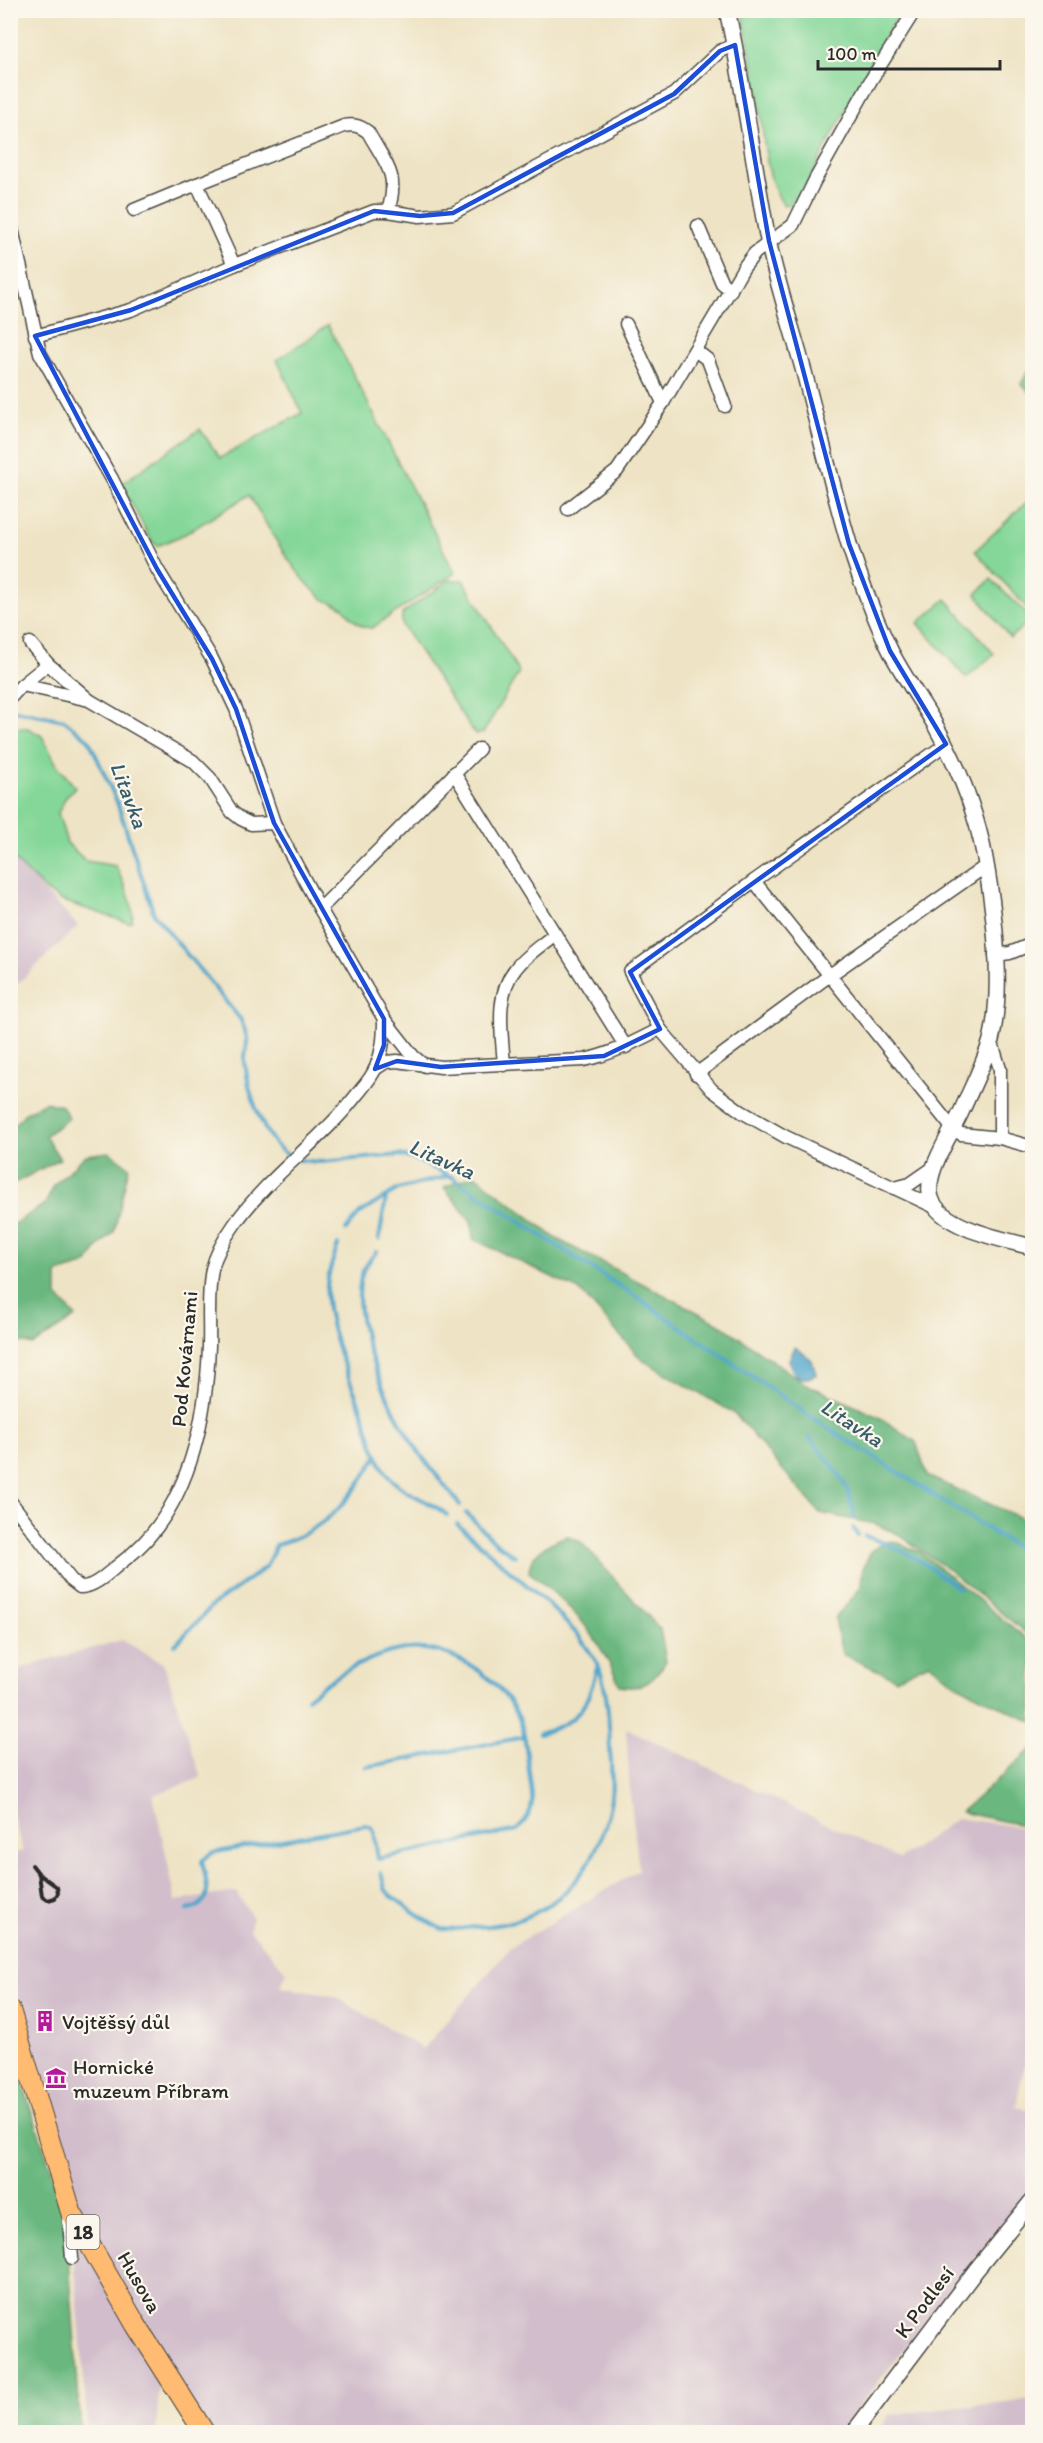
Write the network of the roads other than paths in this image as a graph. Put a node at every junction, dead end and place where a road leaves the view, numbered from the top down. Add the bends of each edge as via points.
1 (727, 10) edge
2 (915, 10) edge
3 (735, 45) junction
4 (197, 184) junction
5 (134, 210) dead end
6 (388, 211) junction
7 (10, 220) edge
8 (698, 226) dead end
9 (769, 241) junction
10 (234, 265) junction
11 (731, 290) junction
12 (626, 324) dead end
13 (35, 336) junction
14 (694, 350) junction
15 (663, 402) junction
16 (725, 406) dead end
17 (568, 509) dead end
18 (30, 643) dead end
19 (48, 664) junction
20 (22, 685) junction
21 (11, 697) edge
22 (89, 700) junction
23 (946, 744) junction
24 (479, 749) dead end
25 (454, 773) junction
26 (273, 823) junction
27 (986, 866) junction
28 (754, 881) junction
29 (320, 909) junction
30 (555, 934) junction
31 (1032, 944) edge
32 (995, 956) junction
33 (830, 975) junction
34 (384, 1019) junction
35 (660, 1029) junction
36 (991, 1040) junction
37 (626, 1047) junction
38 (504, 1065) junction
39 (425, 1066) junction
40 (375, 1069) junction
41 (696, 1074) junction
42 (953, 1129) junction
43 (1000, 1138) junction
44 (1032, 1147) edge
45 (933, 1168) junction
46 (894, 1188) junction
47 (935, 1207) junction
48 (1032, 1247) edge
49 (10, 1501) edge
50 (10, 2010) edge
51 (1032, 2201) edge
52 (71, 2212) junction
53 (72, 2258) dead end
54 (204, 2433) edge
55 (854, 2433) edge

1 - 3 street
2 - 9 street via 815,180 798,218
3 - 6 street via 720,51 674,94 453,213 420,216
3 - 9 street
4 - 5 street
4 - 6 street via 353,124 368,132 392,176 394,186
4 - 10 street
6 - 10 street via 374,211
7 - 13 street
8 - 11 street via 722,283
9 - 11 street via 755,253
9 - 23 street via 849,544 894,658
10 - 13 street via 131,310
11 - 14 street
12 - 15 street
13 - 26 street via 48,369 236,708
14 - 15 street
14 - 16 street via 708,360
15 - 17 street via 617,471
18 - 19 street
19 - 20 street
19 - 22 street
20 - 21 street
20 - 22 street
22 - 26 street via 202,769 241,819 251,824
23 - 27 street via 978,830
23 - 28 street
24 - 25 street
25 - 29 street
25 - 30 street
26 - 29 street
27 - 32 street
27 - 33 street
28 - 33 street
28 - 35 street via 630,972
29 - 34 street
30 - 37 street
30 - 38 street via 516,968 506,986 502,1002
31 - 32 street
32 - 36 street
33 - 41 street
33 - 42 street
34 - 39 street via 412,1056
34 - 40 street via 384,1045
35 - 37 street
35 - 41 street
36 - 42 street
36 - 43 street via 1000,1069
37 - 38 street via 584,1060
38 - 39 street
39 - 40 street via 397,1061
40 - 49 street, Pod Kovárnami via 350,1104 261,1190 219,1249 212,1270 209,1349 191,1461 172,1506 158,1527 134,1553 90,1585 80,1587 71,1581
41 - 46 street via 742,1112
42 - 43 street via 962,1134
42 - 45 street
43 - 44 street
45 - 46 street via 910,1184
45 - 47 street via 929,1183
46 - 47 street
47 - 48 street via 962,1226
50 - 52 main road, Husova / 18
51 - 55 street, K Podlesí
52 - 53 street
52 - 54 main road, Husova / 18

